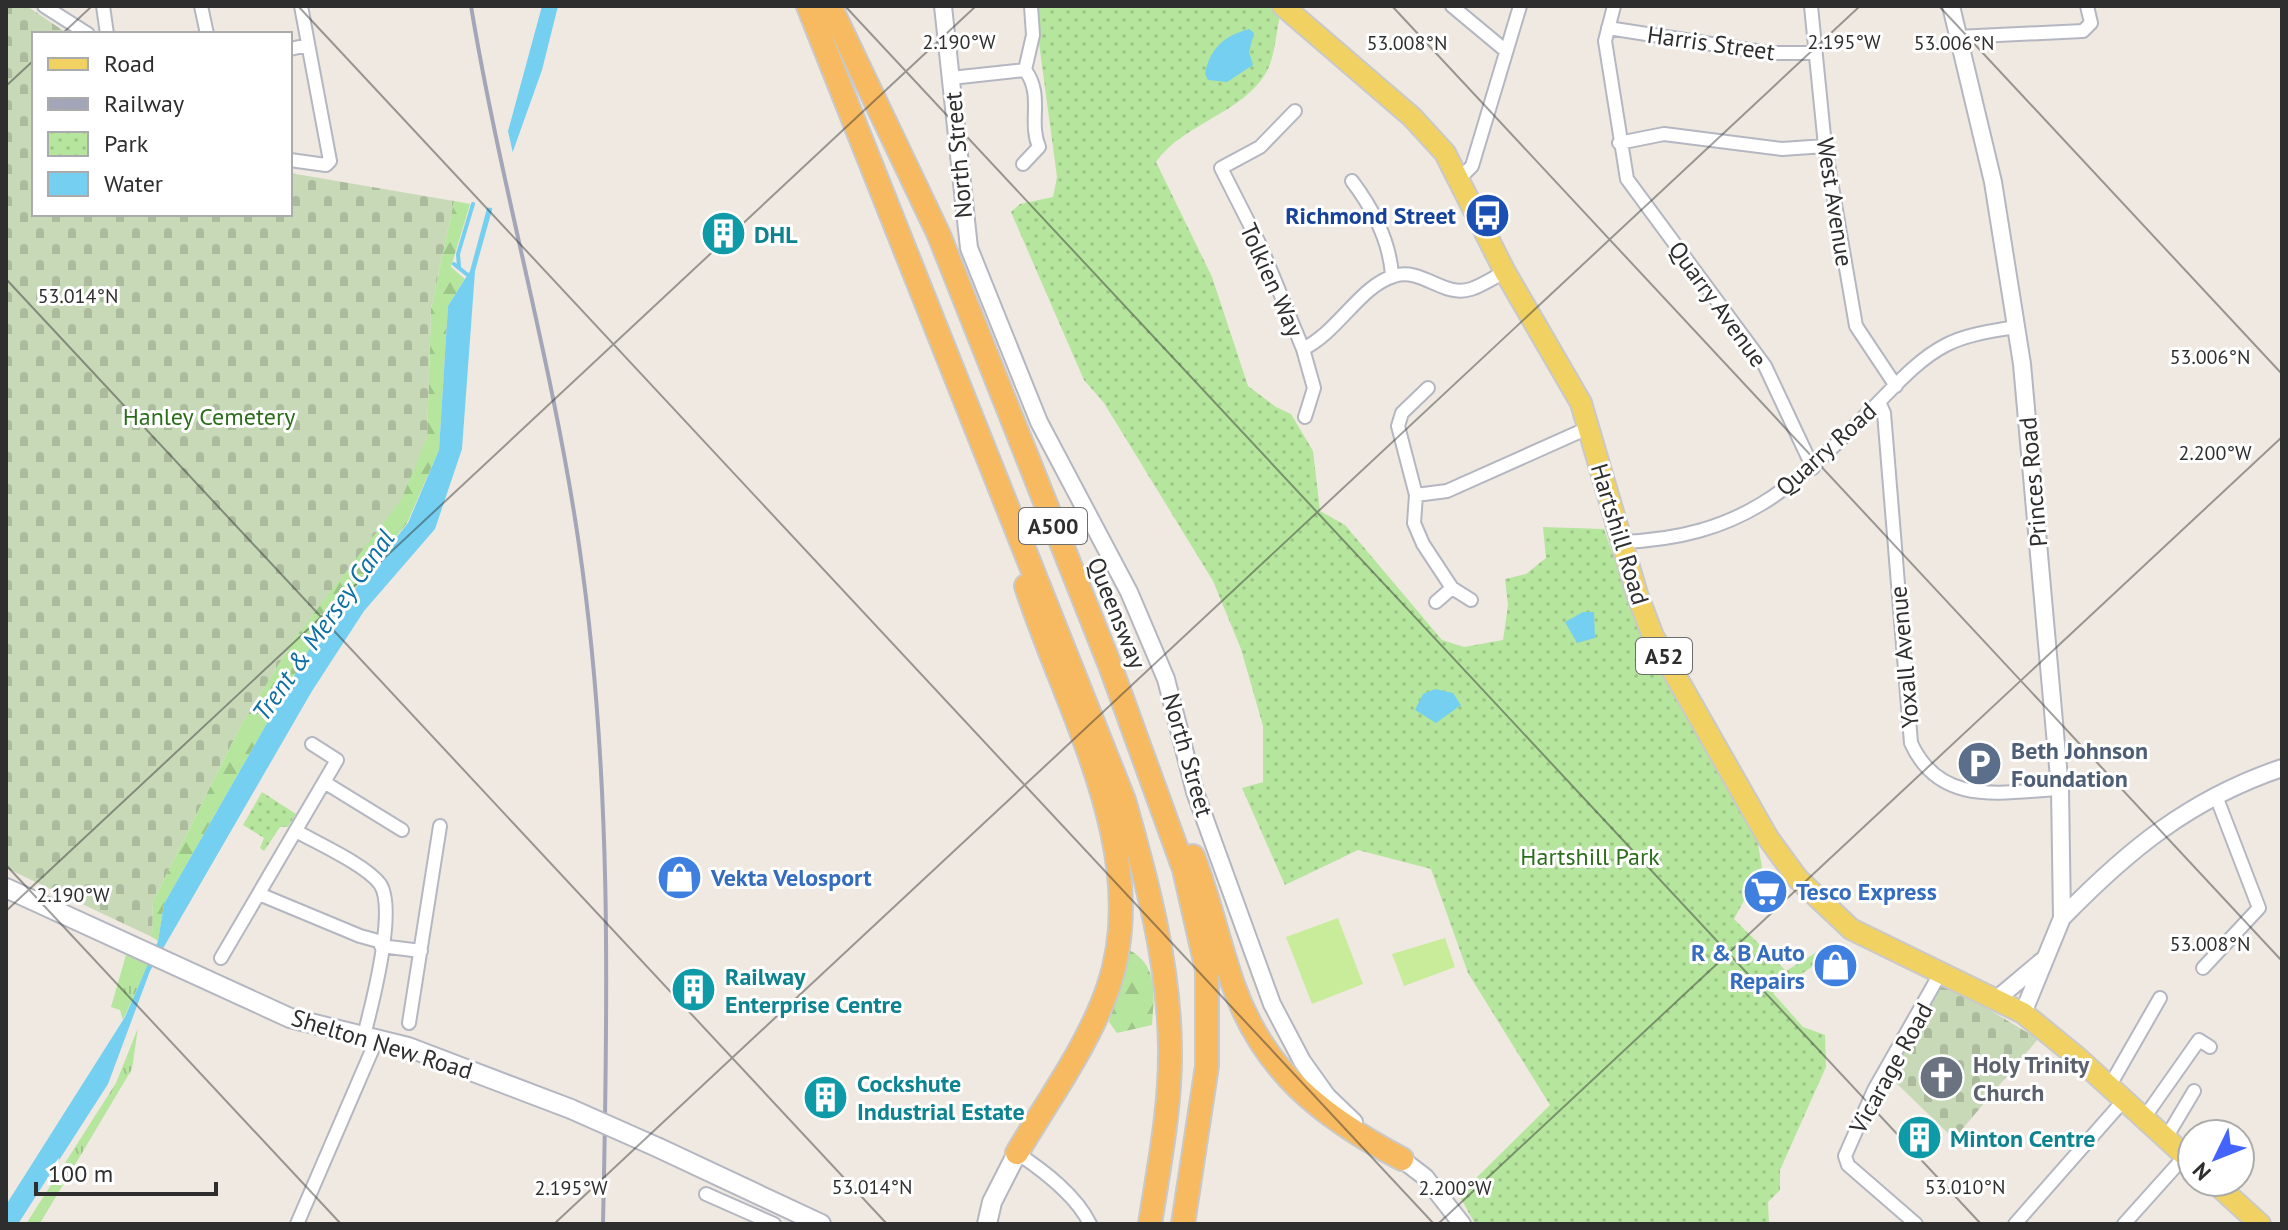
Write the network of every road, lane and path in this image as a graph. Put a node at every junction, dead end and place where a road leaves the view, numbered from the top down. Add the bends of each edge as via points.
1 (44, 6) edge
2 (103, 6) edge
3 (201, 6) edge
4 (301, 6) edge
5 (796, 6) edge
6 (808, 6) edge
7 (830, 6) edge
8 (847, 6) edge
9 (943, 6) edge
10 (1031, 6) edge
11 (1283, 6) edge
12 (1452, 6) edge
13 (1520, 6) edge
14 (1614, 6) edge
15 (1811, 6) edge
16 (1951, 6) edge
17 (2087, 6) edge
18 (1608, 28) junction
19 (85, 32) edge
20 (107, 32) edge
21 (207, 32) edge
22 (1957, 37) junction
23 (308, 45) junction
24 (292, 49) edge
25 (1506, 51) junction
26 (1814, 53) junction
27 (1025, 70) junction
28 (951, 78) junction
29 (1295, 111) dead end
30 (1619, 143) junction
31 (1825, 146) junction
32 (292, 160) edge
33 (1023, 164) dead end
34 (1459, 179) junction
35 (1352, 181) dead end
36 (939, 235) junction
37 (910, 253) junction
38 (1505, 272) junction
39 (1392, 276) junction
40 (2016, 327) junction
41 (1303, 349) junction
42 (961, 384) junction
43 (1896, 386) junction
44 (1428, 388) dead end
45 (1879, 402) junction
46 (1305, 417) dead end
47 (1588, 428) junction
48 (1813, 468) junction
49 (1416, 495) junction
50 (1622, 542) junction
51 (1452, 588) junction
52 (1471, 600) dead end
53 (1436, 602) dead end
54 (1111, 668) junction
55 (312, 744) dead end
56 (2282, 768) edge
57 (324, 782) junction
58 (2060, 789) junction
59 (2216, 796) junction
60 (440, 826) dead end
61 (402, 830) dead end
62 (296, 831) junction
63 (6, 888) edge
64 (259, 894) junction
65 (2062, 918) junction
66 (382, 944) junction
67 (421, 951) junction
68 (221, 958) dead end
69 (2042, 961) junction
70 (2203, 968) dead end
71 (1941, 972) junction
72 (1998, 998) junction
73 (2160, 998) dead end
74 (2023, 1013) junction
75 (409, 1023) dead end
76 (370, 1038) junction
77 (2210, 1047) dead end
78 (2194, 1091) dead end
79 (2116, 1093) junction
80 (2144, 1118) junction
81 (2166, 1138) junction
82 (2176, 1148) edge
83 (1017, 1153) junction
84 (1402, 1159) junction
85 (2176, 1171) edge
86 (706, 1194) dead end
87 (2232, 1198) edge
88 (992, 1202) junction
89 (813, 1219) edge
90 (297, 1224) edge
91 (774, 1224) edge
92 (839, 1224) edge
93 (970, 1224) edge
94 (987, 1224) edge
95 (1090, 1224) edge
96 (1150, 1224) edge
97 (1183, 1224) edge
98 (1462, 1224) edge
99 (1916, 1224) edge
100 (2015, 1224) edge
101 (2124, 1224) edge
102 (2260, 1224) edge

1 - 19 street
2 - 20 street
3 - 21 street
4 - 23 street
5 - 37 highway
6 - 37 highway, A500
7 - 36 highway, Queensway / A500
8 - 36 highway via 910,151
9 - 28 street, North Street
10 - 27 street via 1033,35
11 - 34 main road, Hartshill Road / A52 via 1435,140
12 - 25 street
13 - 25 street
14 - 18 street, Quarry Avenue
15 - 26 street, West Avenue
16 - 22 street, Princes Road
17 - 22 street via 2088,28
18 - 26 street, Harris Street via 1769,53
18 - 30 street, Quarry Avenue via 1605,41
22 - 40 street, Princes Road via 1993,182
23 - 24 street
23 - 32 street via 329,164
25 - 34 street via 1472,166
26 - 31 street, West Avenue
27 - 28 street
27 - 33 street via 1033,81 1037,103 1032,130 1039,147
28 - 84 street, North Street via 966,241 1039,422 1129,592 1166,679 1195,792 1272,1004 1302,1061 1349,1117
29 - 41 street, Tolkien Way via 1260,147 1221,168
30 - 31 street via 1664,134 1782,149
30 - 48 street, Quarry Avenue via 1627,179 1765,366
31 - 43 street, West Avenue via 1856,326
34 - 38 main road, Hartshill Road / A52
35 - 39 street via 1379,225
36 - 54 highway, Queensway / A500
37 - 42 highway, A500
38 - 39 street via 1470,290 1437,285 1419,275
38 - 47 main road, Hartshill Road / A52 via 1575,388
39 - 41 street, Tolkien Way via 1364,295 1320,341
40 - 43 street, Quarry Road via 1948,344
40 - 58 street, Princes Road
41 - 46 street via 1314,388
42 - 83 highway via 1039,626 1102,794 1119,864 1120,909 1108,989
42 - 96 highway, A500 via 1124,800 1150,893 1171,1050
43 - 45 street, Quarry Road
44 - 49 street via 1405,409 1398,426
45 - 48 street, Quarry Road
45 - 58 street, Yoxall Avenue via 1911,743 1917,757 1935,777 1960,789
47 - 49 street via 1447,491
47 - 50 main road, Hartshill Road / A52
48 - 50 street, Quarry Road via 1733,521 1657,541
49 - 51 street via 1418,534
50 - 71 main road, Hartshill Road / A52 via 1653,636 1781,856 1831,914 1851,929
51 - 52 street
51 - 53 street
54 - 84 highway via 1183,828 1236,994 1268,1057 1335,1120
54 - 97 highway, Queensway / A500 via 1184,869 1207,970 1207,1066
55 - 57 street via 337,760
56 - 59 street
57 - 61 street
57 - 62 street
58 - 65 street, Princes Road
59 - 65 street via 2145,839
59 - 70 street via 2259,908
60 - 67 street
62 - 64 street
62 - 66 street via 380,884 386,910
63 - 76 main road, Shelton New Road via 290,1018
64 - 66 street
64 - 68 street
65 - 69 street, Princes Road
66 - 67 street
66 - 76 street
67 - 75 street
69 - 72 street, Princes Road
69 - 74 street, Princes Road
71 - 72 main road, Hartshill Road / A52
71 - 99 street, Vicarage Road via 1858,1120 1845,1156 1848,1165
72 - 74 main road, Hartshill Road / A52
73 - 79 street
74 - 79 main road, Hartshill Road / A52
76 - 89 main road, Shelton New Road, bridge via 408,1047 571,1109
76 - 90 street
77 - 80 street via 2199,1040
78 - 81 street
79 - 80 main road, Hartshill Road / A52
79 - 100 street
80 - 81 main road, Hartshill Road / A52
81 - 82 main road, Hartshill Road / A52
83 - 88 main road
83 - 95 street via 1083,1210
84 - 98 street, North Street via 1425,1177
85 - 101 street
86 - 91 street
87 - 102 main road
88 - 93 main road
88 - 94 main road
89 - 92 main road, Shelton New Road

